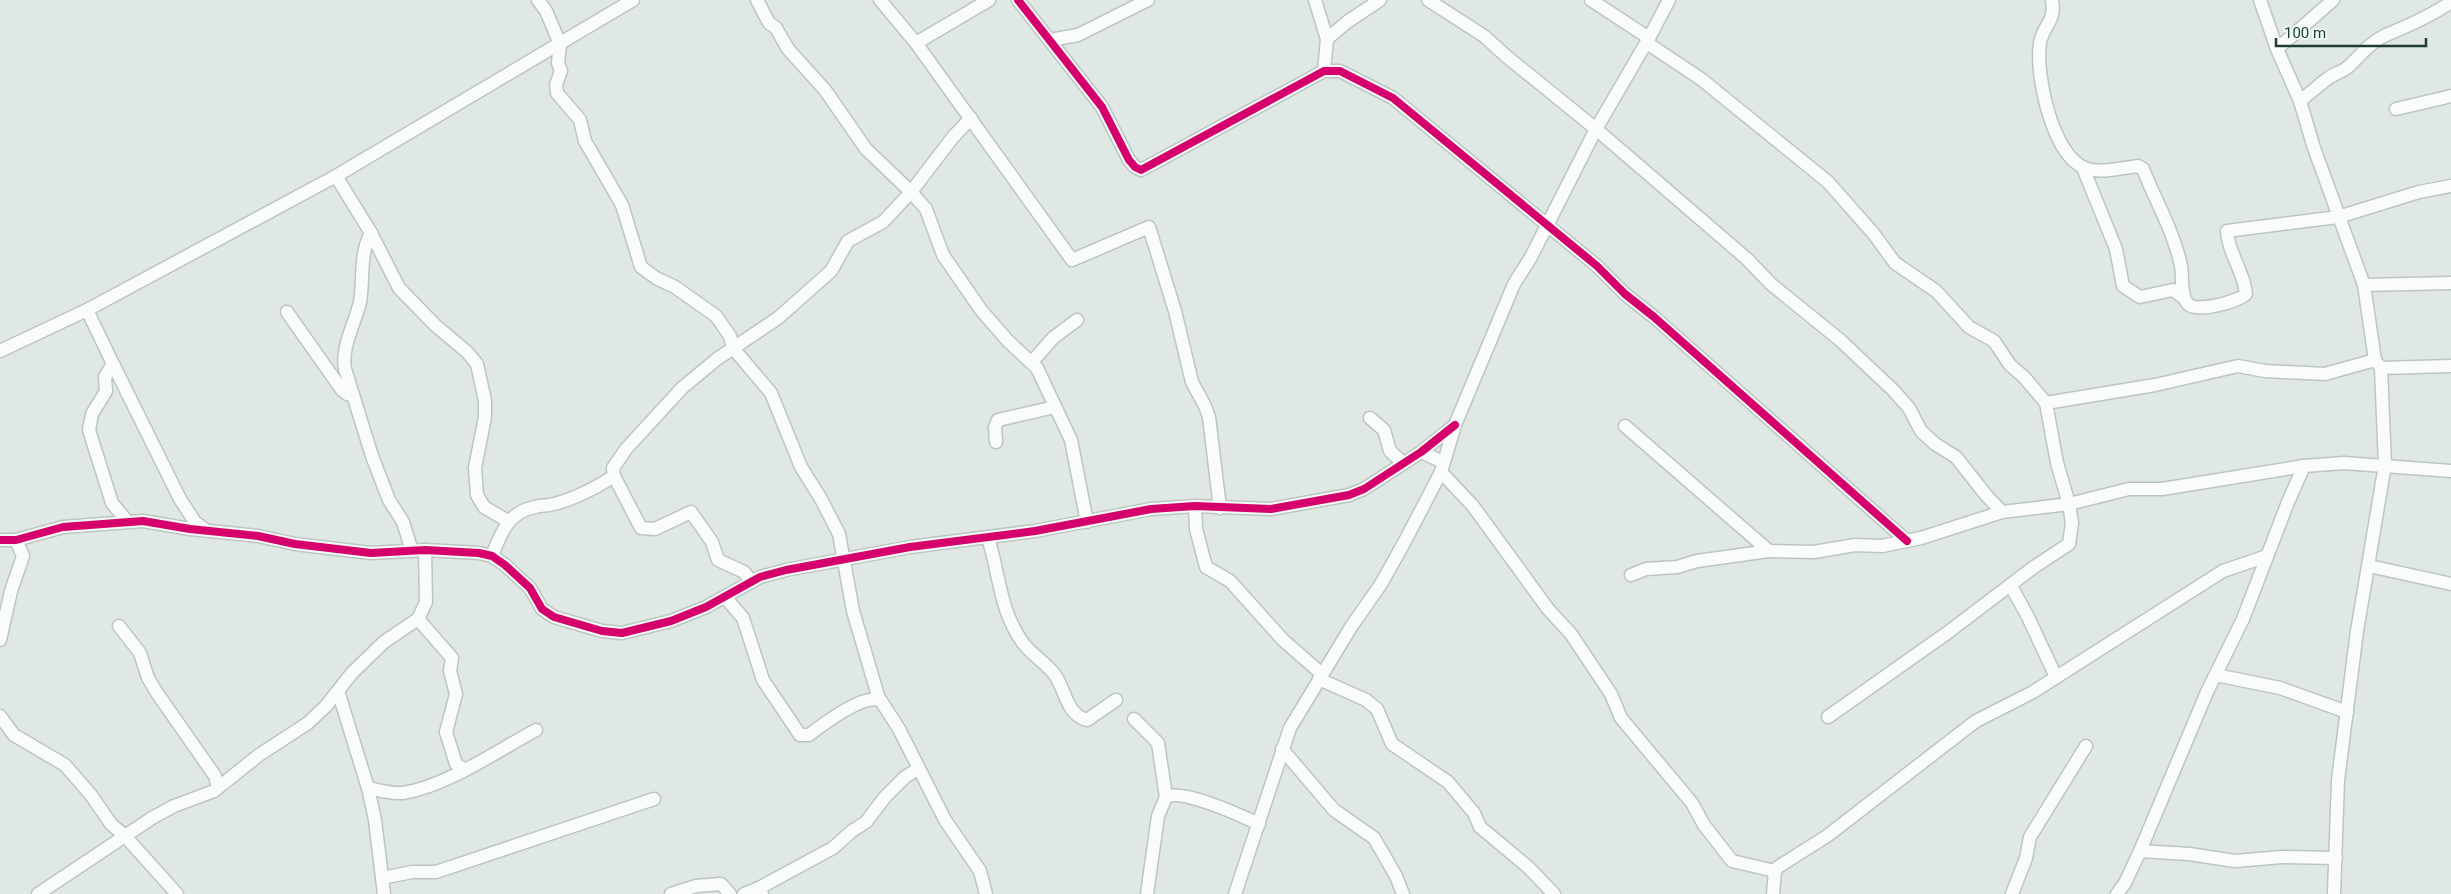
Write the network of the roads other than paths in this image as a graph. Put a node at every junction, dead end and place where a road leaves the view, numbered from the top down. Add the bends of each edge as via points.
1 (538, 0) edge
2 (632, 0) edge
3 (757, 0) edge
4 (880, 0) edge
5 (989, 0) edge
6 (1018, 0) edge
7 (1148, 0) edge
8 (1315, 0) edge
9 (1380, 0) edge
10 (1428, 0) edge
11 (1591, 0) edge
12 (1668, 0) edge
13 (2052, 0) edge
14 (2260, 0) edge
15 (2332, 0) edge
16 (2451, 2) edge
17 (1327, 39) junction
18 (1050, 40) junction
19 (1648, 40) junction
20 (916, 43) junction
21 (560, 44) junction
22 (2277, 49) junction
23 (1324, 71) junction
24 (2451, 96) edge
25 (2300, 101) junction
26 (2396, 109) dead end
27 (971, 118) junction
28 (1596, 129) junction
29 (2083, 168) junction
30 (336, 176) junction
31 (2451, 186) edge
32 (912, 192) junction
33 (2338, 217) junction
34 (1547, 224) junction
35 (371, 233) junction
36 (2451, 282) edge
37 (2364, 285) junction
38 (2184, 298) junction
39 (87, 310) junction
40 (287, 312) dead end
41 (1077, 320) dead end
42 (733, 348) junction
43 (0, 351) edge
44 (1032, 362) junction
45 (113, 364) junction
46 (2378, 364) junction
47 (2451, 366) edge
48 (353, 395) junction
49 (2046, 403) junction
50 (1055, 407) junction
51 (1370, 418) dead end
52 (1455, 425) junction
53 (1625, 426) dead end
54 (996, 442) dead end
55 (1421, 452) junction
56 (1403, 463) junction
57 (2385, 465) junction
58 (2304, 466) junction
59 (1442, 467) junction
60 (2451, 472) edge
61 (614, 476) junction
62 (2069, 504) junction
63 (1189, 506) junction
64 (1220, 508) junction
65 (2002, 512) junction
66 (127, 521) junction
67 (508, 521) junction
68 (1087, 522) junction
69 (208, 531) junction
70 (988, 538) junction
71 (0, 540) edge
72 (16, 540) junction
73 (1907, 541) junction
74 (419, 551) junction
75 (1769, 551) junction
76 (492, 556) junction
77 (2267, 556) junction
78 (845, 559) junction
79 (2369, 566) junction
80 (1631, 575) dead end
81 (752, 582) junction
82 (2451, 584) edge
83 (2011, 586) junction
84 (726, 597) junction
85 (418, 619) junction
86 (119, 626) dead end
87 (0, 640) edge
88 (2216, 675) junction
89 (1321, 676) junction
90 (2056, 677) junction
91 (338, 691) junction
92 (879, 699) junction
93 (1116, 700) dead end
94 (2347, 712) junction
95 (0, 716) edge
96 (1828, 717) dead end
97 (1134, 719) dead end
98 (536, 730) dead end
99 (2086, 746) dead end
100 (1282, 749) junction
101 (464, 769) junction
102 (918, 769) junction
103 (217, 782) junction
104 (368, 788) junction
105 (1166, 797) junction
106 (654, 799) dead end
107 (1259, 824) junction
108 (124, 836) junction
109 (2140, 851) junction
110 (2336, 858) junction
111 (1775, 871) junction
112 (382, 878) junction
113 (761, 891) edge
114 (38, 894) edge
115 (177, 894) edge
116 (384, 894) edge
117 (671, 894) edge
118 (730, 894) edge
119 (744, 894) edge
120 (986, 894) edge
121 (1147, 894) edge
122 (1235, 894) edge
123 (1403, 894) edge
124 (1554, 894) edge
125 (1773, 894) edge
126 (2012, 894) edge
127 (2118, 894) edge
128 (2334, 894) edge

1 - 21 street
2 - 21 street
3 - 32 street via 769,23 825,90 866,149
4 - 20 street
5 - 20 street
6 - 18 street
7 - 18 street via 1078,35
8 - 17 street
9 - 17 street
10 - 28 street via 1495,44
11 - 19 street
12 - 19 street
13 - 29 street via 2054,12 2040,42 2041,88 2059,144
14 - 22 street
15 - 22 street
16 - 25 street via 2437,12 2386,35
17 - 23 street
18 - 23 street via 1102,107 1134,167 1141,170
19 - 28 street
19 - 49 street via 1828,182 1873,233 1894,263 1936,291 1969,327 1994,341 2010,365
20 - 27 street
21 - 30 street
21 - 42 street via 557,93 580,120 585,141 622,206 641,267 716,316 730,336
22 - 25 street
23 - 34 street via 1340,71 1393,98
24 - 26 street
25 - 33 street
27 - 32 street
27 - 64 street via 1072,260 1149,227 1175,311 1192,382 1209,417
28 - 34 street
28 - 65 street via 1747,259 1771,284 1840,340 1893,390 1909,408 1921,431 1956,457
29 - 38 street via 2116,249 2123,286 2140,297 2173,290
29 - 38 street via 2138,166 2143,170 2173,239 2181,267
30 - 35 street
30 - 39 street
31 - 33 street via 2418,192
32 - 42 street via 883,222 848,241 831,271 778,318
32 - 44 street via 926,209 942,255 981,310
33 - 37 street
33 - 38 street via 2227,231 2246,294 2238,300 2198,308 2188,305
34 - 52 street via 1514,284
34 - 73 street
35 - 48 street via 362,267 360,302 344,355
35 - 67 street via 399,288 477,364 485,401 475,468 477,495 484,508
36 - 37 street
37 - 46 street
39 - 43 street
39 - 45 street
40 - 48 street via 342,390
41 - 44 street via 1052,338
42 - 61 street via 682,388 626,449 613,468
42 - 78 street via 772,393 801,467 839,534
44 - 50 street
45 - 66 street via 105,377 106,391 92,414 90,430 112,503
45 - 69 street via 180,499 195,522
46 - 47 street
46 - 49 street via 2325,374 2265,372 2238,366 2155,385
46 - 57 street
48 - 74 street via 389,500
49 - 62 street via 2056,463
50 - 54 street via 998,420
50 - 68 street via 1071,440
51 - 56 street via 1384,430 1390,450
52 - 55 street
52 - 59 street
53 - 75 street
55 - 56 street
55 - 59 street
56 - 64 street via 1364,489 1334,499 1271,509
57 - 58 street via 2344,463
57 - 60 street
57 - 79 street
58 - 62 street via 2162,489 2129,489
58 - 77 street
59 - 89 street via 1381,584
59 - 111 street via 1548,609 1571,634 1611,694 1621,718 1692,803 1704,825 1732,861
61 - 67 street via 555,504 527,509
61 - 81 street via 641,528 655,529 691,512 712,542 718,560 744,572
62 - 65 street
62 - 83 street via 2072,523 2069,544
63 - 64 street
63 - 68 street via 1151,509
63 - 89 street via 1206,567 1230,581 1283,640
65 - 73 street
66 - 69 street
66 - 72 street via 63,527
67 - 76 street
68 - 70 street
69 - 74 street via 371,553
70 - 78 street
70 - 93 street via 998,587 1015,630 1034,656 1055,675 1068,705 1079,718 1087,720
71 - 72 street
72 - 87 street via 23,556
73 - 75 street via 1814,552
74 - 76 street
74 - 85 street via 426,602
75 - 80 street via 1646,569
76 - 84 street via 530,588 542,609 554,617 602,631 622,633 671,621
77 - 88 street via 2243,619
77 - 90 street via 2223,571
78 - 81 street via 773,572
78 - 92 street via 855,619
79 - 82 street
79 - 94 street
81 - 84 street
83 - 90 street
83 - 96 street
84 - 92 street via 743,618 763,680 800,734 809,735 855,705
85 - 91 street via 384,642
85 - 101 street via 452,658 450,671 456,694 446,732 456,764
86 - 103 street via 140,654 157,693
88 - 94 street via 2280,688
88 - 109 street
89 - 100 street via 1290,728
89 - 124 street via 1366,700 1376,709 1392,744 1448,782 1474,813 1480,827 1528,867
90 - 111 street via 1976,721 1827,836
91 - 103 street via 308,723 230,778
91 - 104 street
92 - 102 street via 899,729
94 - 110 street via 2338,780
95 - 108 street via 14,735 65,765
97 - 105 street via 1158,743
98 - 101 street
99 - 126 street via 2030,837 2026,858
100 - 107 street
100 - 123 street via 1334,810 1374,838
101 - 104 street via 443,780 401,793
102 - 113 street via 885,797 866,822 833,848
102 - 120 street via 945,820 980,871
103 - 108 street via 204,795 174,806
104 - 112 street
105 - 107 street via 1174,794 1193,799
105 - 121 street via 1158,816
106 - 112 street via 436,872 412,872
107 - 122 street
108 - 114 street
108 - 115 street
109 - 110 street via 2235,861 2282,857
109 - 127 street
110 - 128 street
111 - 125 street
112 - 116 street
113 - 119 street
117 - 118 street via 696,886 721,884

